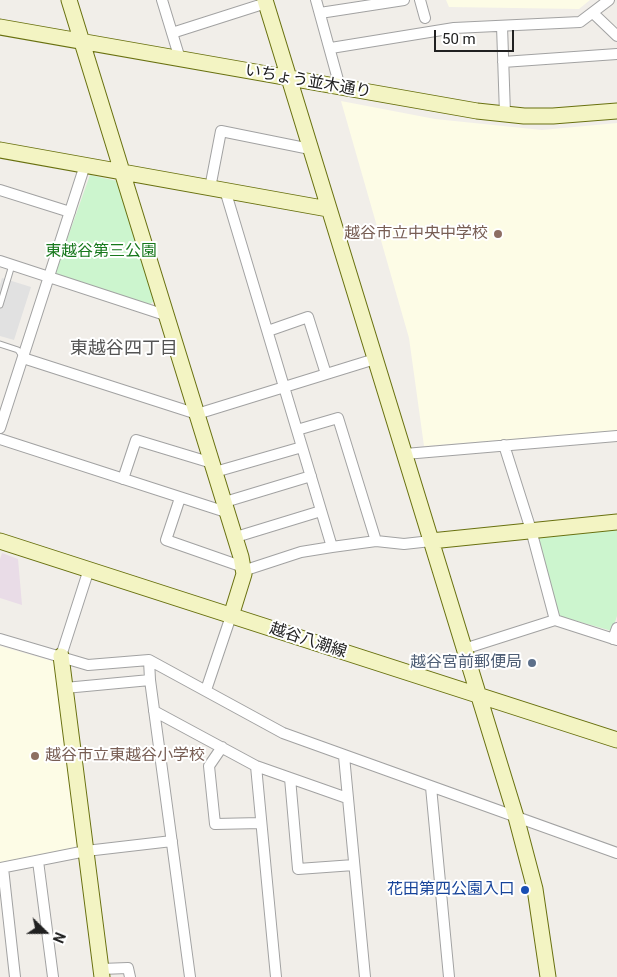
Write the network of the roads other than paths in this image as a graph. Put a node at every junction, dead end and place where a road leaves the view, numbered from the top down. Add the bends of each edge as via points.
1 (68, 0) edge
2 (162, 0) edge
3 (316, 0) edge
4 (404, 0) edge
5 (420, 0) edge
6 (609, 0) edge
7 (265, 2) edge
8 (320, 13) junction
9 (593, 13) junction
10 (425, 18) dead end
11 (502, 26) junction
12 (0, 27) edge
13 (172, 33) junction
14 (617, 36) edge
15 (82, 42) junction
16 (331, 48) junction
17 (617, 54) edge
18 (180, 59) junction
19 (503, 62) junction
20 (289, 78) junction
21 (340, 87) junction
22 (617, 111) edge
23 (505, 114) junction
24 (0, 150) edge
25 (310, 150) junction
26 (85, 165) junction
27 (121, 172) junction
28 (210, 188) junction
29 (0, 190) edge
30 (225, 190) junction
31 (328, 209) junction
32 (70, 212) junction
33 (0, 261) edge
34 (12, 265) junction
35 (48, 277) junction
36 (0, 305) edge
37 (165, 315) junction
38 (268, 331) junction
39 (0, 344) edge
40 (23, 358) junction
41 (376, 359) junction
42 (326, 374) junction
43 (285, 387) junction
44 (197, 414) junction
45 (0, 428) edge
46 (297, 430) junction
47 (617, 436) edge
48 (0, 439) edge
49 (504, 445) junction
50 (302, 447) junction
51 (406, 454) junction
52 (214, 467) junction
53 (311, 476) junction
54 (123, 479) junction
55 (180, 498) junction
56 (227, 507) junction
57 (321, 511) junction
58 (617, 522) edge
59 (531, 530) junction
60 (236, 538) junction
61 (0, 540) edge
62 (431, 541) junction
63 (376, 542) junction
64 (332, 547) junction
65 (244, 568) junction
66 (89, 569) junction
67 (231, 616) junction
68 (555, 620) junction
69 (617, 628) edge
70 (0, 639) edge
71 (615, 640) edge
72 (464, 649) junction
73 (60, 656) junction
74 (150, 660) junction
75 (150, 680) junction
76 (65, 688) junction
77 (206, 690) junction
78 (478, 696) junction
79 (154, 711) junction
80 (617, 740) edge
81 (222, 747) junction
82 (344, 756) junction
83 (256, 766) junction
84 (290, 778) junction
85 (431, 787) junction
86 (348, 798) junction
87 (516, 817) junction
88 (261, 823) junction
89 (172, 841) junction
90 (86, 851) junction
91 (617, 853) edge
92 (38, 861) junction
93 (354, 865) junction
94 (1, 868) edge
95 (102, 973) edge
96 (16, 977) edge
97 (52, 977) edge
98 (130, 977) edge
99 (190, 977) edge
100 (276, 977) edge
101 (365, 977) edge
102 (449, 977) edge
103 (548, 977) edge

1 - 15 street
2 - 13 street
3 - 8 street
4 - 8 street
5 - 10 street
6 - 9 street
7 - 13 street
7 - 20 street
8 - 16 street
9 - 11 street via 580,22
9 - 14 street
11 - 16 street via 454,28
11 - 19 street
12 - 15 street, いちょう並木通り
13 - 18 street
15 - 18 street, いちょう並木通り
15 - 27 street
16 - 21 street
17 - 19 street
18 - 20 street, いちょう並木通り
19 - 23 street
20 - 21 street, いちょう並木通り
20 - 25 street
21 - 23 street, いちょう並木通り
22 - 23 street, いちょう並木通り via 553,116
24 - 26 street
25 - 28 street via 221,132
25 - 31 street
26 - 27 street
26 - 32 street
27 - 28 street
27 - 37 street
28 - 30 street
29 - 32 street
30 - 31 street
30 - 38 street
31 - 41 street
32 - 35 street
33 - 34 street
34 - 35 street
34 - 36 lane
35 - 37 street
35 - 40 street
37 - 44 street
38 - 42 street via 308,318
38 - 43 street
39 - 40 lane via 18,350
40 - 44 street
40 - 45 street
41 - 42 street
41 - 51 street
42 - 43 street
43 - 44 street
43 - 46 street
44 - 52 street
46 - 50 street
46 - 63 street via 338,418
47 - 49 street
48 - 54 street
49 - 51 street
49 - 59 street
50 - 52 street
50 - 53 street
51 - 62 street
52 - 54 street via 136,440
52 - 56 street
53 - 56 street
53 - 57 street
54 - 55 street
55 - 56 street
55 - 65 street via 166,540
56 - 60 street
57 - 60 street
57 - 64 street
58 - 59 street
59 - 62 street
59 - 68 street
60 - 65 street
61 - 66 street, 越谷八潮線
62 - 63 street via 404,544
62 - 72 street
63 - 64 street
64 - 65 street
65 - 67 street
66 - 67 street, 越谷八潮線
66 - 73 street
67 - 77 street
67 - 78 street, 越谷八潮線
68 - 71 street
68 - 72 street
69 - 71 street
70 - 73 street
72 - 78 street
73 - 74 street via 88,665
73 - 76 street
74 - 75 street
74 - 77 street
75 - 76 street
75 - 79 street
76 - 90 street
77 - 82 street via 283,733
78 - 80 street, 越谷八潮線
78 - 87 street
79 - 81 street
79 - 89 street
81 - 83 street
81 - 88 street via 209,766 215,824
82 - 85 street
82 - 86 street
83 - 84 street
83 - 88 street
84 - 86 street
84 - 93 street via 298,869
85 - 87 street
85 - 102 street
86 - 93 street
87 - 91 street
87 - 103 street via 535,889
88 - 100 street
89 - 90 street
89 - 99 street
90 - 92 street
90 - 95 street
92 - 94 street
92 - 97 street
93 - 101 street
94 - 96 street
95 - 98 street via 128,968

